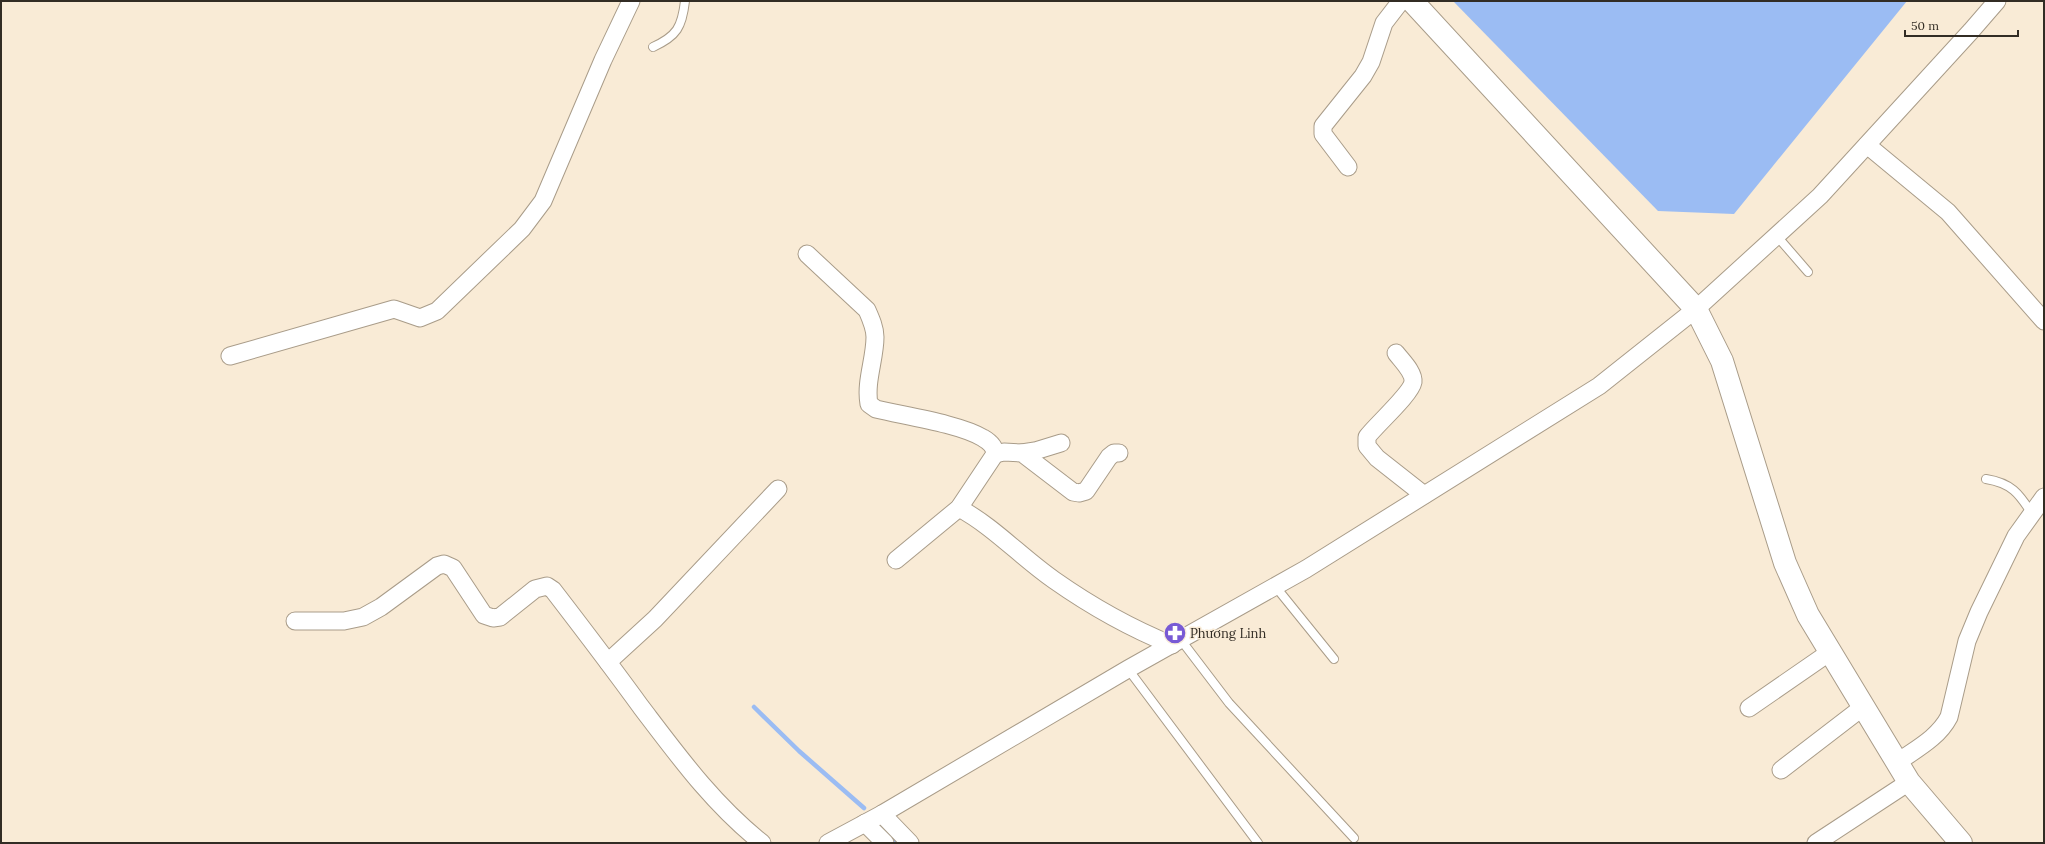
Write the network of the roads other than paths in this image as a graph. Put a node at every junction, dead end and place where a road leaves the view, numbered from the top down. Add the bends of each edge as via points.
1 (631, 1) edge
2 (685, 1) edge
3 (1401, 1) edge
4 (1412, 1) edge
5 (1997, 1) edge
6 (653, 47) dead end
7 (1867, 145) junction
8 (1348, 167) dead end
9 (1776, 235) junction
10 (807, 254) dead end
11 (1808, 272) dead end
12 (1696, 309) junction
13 (2044, 321) edge
14 (1396, 353) dead end
15 (230, 356) dead end
16 (1061, 443) dead end
17 (1022, 453) junction
18 (1119, 453) dead end
19 (995, 454) junction
20 (1986, 479) dead end
21 (778, 489) dead end
22 (1424, 495) junction
23 (2044, 497) edge
24 (959, 508) junction
25 (2032, 514) junction
26 (896, 560) dead end
27 (1275, 586) junction
28 (295, 621) dead end
29 (1176, 642) junction
30 (1830, 652) junction
31 (1334, 659) dead end
32 (608, 662) junction
33 (1128, 669) junction
34 (1863, 707) junction
35 (1749, 708) dead end
36 (1898, 762) junction
37 (1781, 770) dead end
38 (1909, 782) junction
39 (882, 814) junction
40 (865, 823) junction
41 (1354, 838) dead end
42 (762, 843) edge
43 (828, 843) edge
44 (885, 843) edge
45 (910, 843) edge
46 (1258, 843) edge
47 (1816, 843) edge
48 (1961, 843) edge

1 - 15 street via 602,60 543,201 522,229 437,311 420,318 394,309
2 - 6 lane via 682,22 670,39
3 - 8 street via 1384,23 1371,62 1363,76 1323,126 1324,134
4 - 12 street
5 - 7 street
7 - 9 street via 1820,196
7 - 13 street via 1948,212
9 - 11 lane
9 - 12 street
10 - 19 street via 867,310 872,321 875,338 868,386 869,404 876,409 960,429 983,438 992,445
12 - 22 street via 1600,386
12 - 30 street via 1722,361 1785,563 1808,615
14 - 22 street via 1410,371 1413,382 1409,392 1367,437 1367,446
16 - 17 street
17 - 18 street via 1073,492 1079,493 1086,491 1109,457
17 - 19 street
19 - 24 street
20 - 25 lane via 1998,481 2015,490
21 - 32 street via 655,619
22 - 27 street
23 - 25 street
24 - 26 street
24 - 29 street via 975,517 1053,580 1111,616 1141,632
25 - 36 street via 2016,536 1967,641 1948,717 1943,727 1938,734
27 - 29 street
27 - 31 lane
28 - 32 street via 344,621 363,617 437,566 444,564 453,568 484,615 492,618 500,617 535,589 547,586 553,590
29 - 33 street
29 - 41 lane via 1228,703
30 - 34 street
30 - 35 street
32 - 42 street via 695,779 736,822
33 - 39 street
33 - 46 lane
34 - 36 street
34 - 37 street
36 - 38 street
38 - 47 street
38 - 48 street
39 - 40 street
39 - 45 street
40 - 43 street
40 - 44 street

